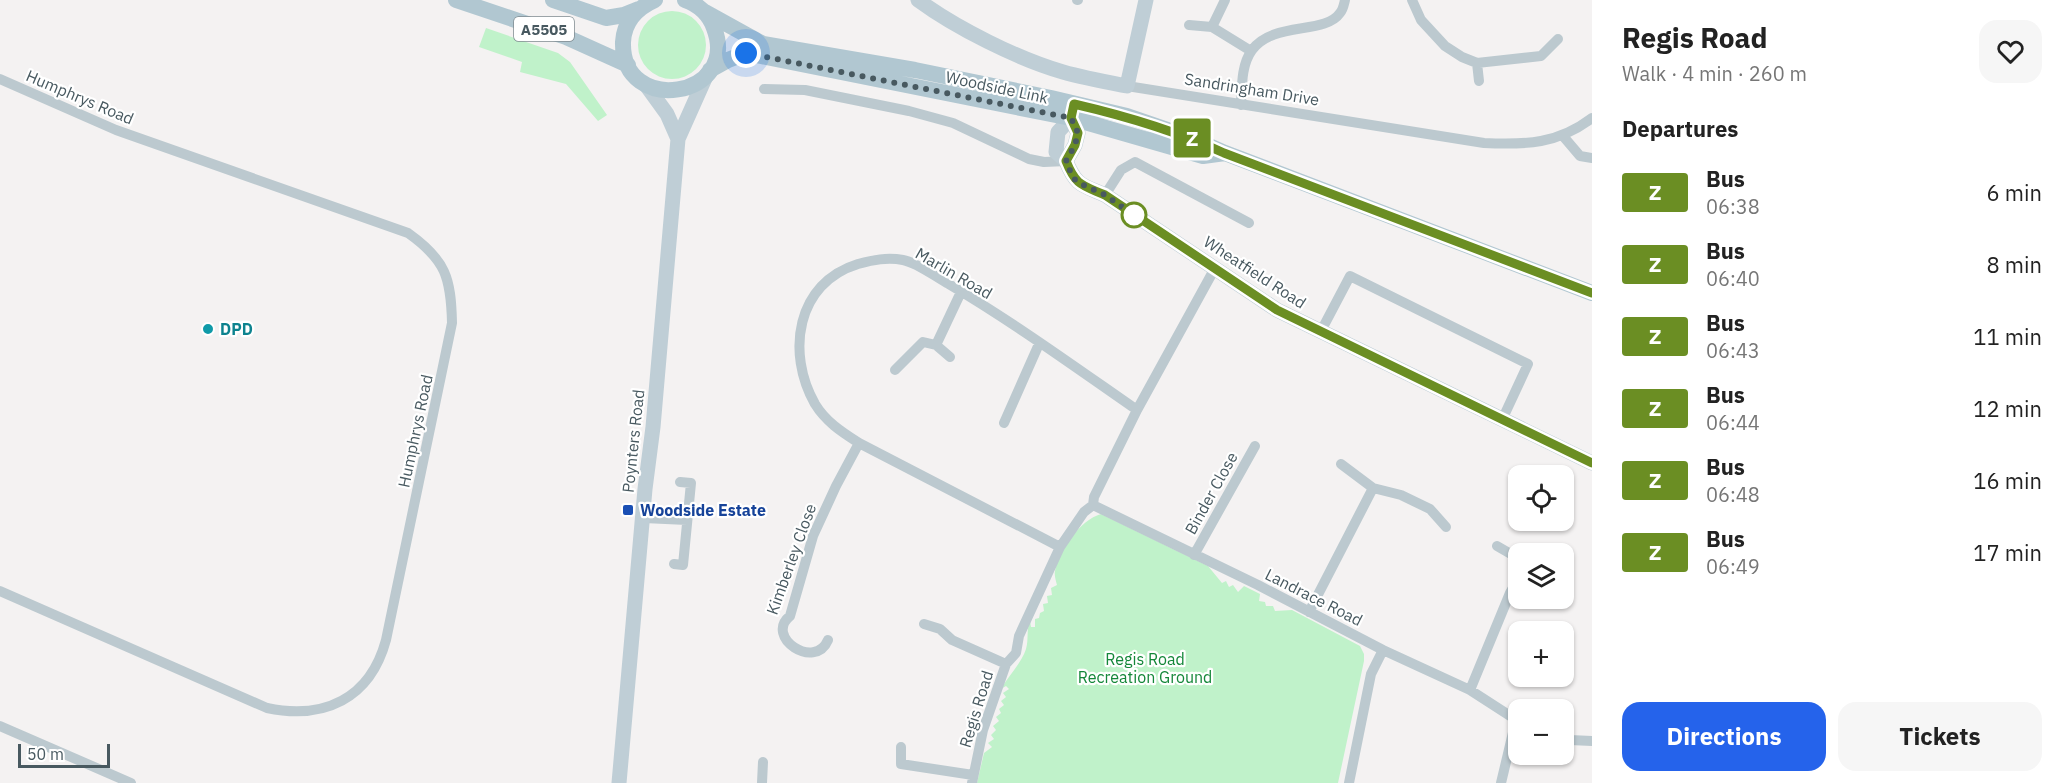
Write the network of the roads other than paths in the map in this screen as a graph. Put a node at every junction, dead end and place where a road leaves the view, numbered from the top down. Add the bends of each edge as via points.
1 (456, 0) edge
2 (554, 0) edge
3 (655, 0) edge
4 (685, 0) edge
5 (918, 0) edge
6 (1146, 0) edge
7 (1225, 0) edge
8 (1345, 0) edge
9 (1412, 0) edge
10 (702, 7) edge
11 (639, 9) junction
12 (1189, 25) dead end
13 (1212, 27) junction
14 (1558, 39) dead end
15 (1251, 51) junction
16 (1477, 63) junction
17 (628, 65) junction
18 (709, 72) junction
19 (0, 79) edge
20 (1479, 81) dead end
21 (646, 85) junction
22 (1127, 86) junction
23 (764, 89) dead end
24 (1241, 105) junction
25 (1072, 111) junction
26 (1592, 118) edge
27 (1563, 136) junction
28 (678, 139) junction
29 (1592, 158) edge
30 (1066, 161) junction
31 (1105, 195) junction
32 (1249, 223) dead end
33 (1215, 268) junction
34 (961, 292) junction
35 (1592, 293) edge
36 (1320, 333) junction
37 (1039, 344) junction
38 (936, 345) junction
39 (950, 357) dead end
40 (895, 370) dead end
41 (1137, 410) junction
42 (1502, 420) junction
43 (1004, 423) dead end
44 (859, 443) junction
45 (1255, 446) dead end
46 (1592, 463) edge
47 (1341, 464) dead end
48 (680, 482) dead end
49 (1373, 488) junction
50 (1093, 505) junction
51 (644, 518) junction
52 (687, 520) junction
53 (1446, 527) dead end
54 (1497, 546) dead end
55 (1060, 547) junction
56 (1508, 552) edge
57 (1194, 555) junction
58 (674, 564) dead end
59 (0, 591) edge
60 (1508, 598) edge
61 (1309, 612) junction
62 (924, 624) dead end
63 (828, 640) dead end
64 (1383, 650) junction
65 (1006, 664) junction
66 (1470, 690) junction
67 (1508, 714) edge
68 (0, 726) edge
69 (1574, 740) edge
70 (1592, 741) edge
71 (902, 747) dead end
72 (1508, 755) edge
73 (764, 762) dead end
74 (973, 779) edge
75 (131, 783) edge
76 (619, 783) edge
77 (762, 783) edge
78 (1350, 783) edge
79 (1501, 783) edge

1 - 17 main road, A5505 via 566,37
2 - 11 main road, A5505 via 606,18
3 - 11 main road
4 - 10 main road, Woodside Link
5 - 22 street, Sandringham Drive via 938,15 1018,55 1064,72
6 - 22 street
7 - 13 street
8 - 15 street via 1340,13 1328,23 1276,33
9 - 16 street via 1421,20 1444,46
10 - 18 main road via 717,40 716,59
10 - 25 main road, Woodside Link via 763,44 915,69
11 - 17 main road via 623,42
12 - 13 street
13 - 15 street
14 - 16 street via 1541,56
15 - 24 street via 1243,75
16 - 20 street
17 - 21 main road
18 - 21 main road, Woodside Link via 697,84 672,92
18 - 25 main road, Woodside Link via 746,53
18 - 28 street, Poynters Road
19 - 59 street, Humphrys Road via 116,130 408,233 436,257 445,272 452,323 382,655 360,688 344,698 315,711 267,708
21 - 28 street, Poynters Road via 667,114
22 - 24 street, Sandringham Drive
23 - 30 street via 805,90 909,111 953,123 1029,159
24 - 27 street, Sandringham Drive via 1484,143 1536,143
25 - 30 street via 1078,133
25 - 35 main road, Woodside Link via 1203,156 1224,153
26 - 27 street, Sandringham Drive
27 - 29 street via 1580,156
28 - 51 street, Poynters Road
30 - 31 street, Wheatfield Road via 1073,178
31 - 32 street via 1121,170 1135,162
31 - 33 street, Wheatfield Road
33 - 36 street, Wheatfield Road via 1277,310
33 - 41 street, Regis Road
34 - 37 street, Marlin Road
34 - 38 street
34 - 44 street, Marlin Road via 912,263 885,259 838,272 815,294 801,325 799,355 804,380 831,424
36 - 42 street, Wheatfield Road
36 - 42 street via 1350,276 1528,364
37 - 41 street, Marlin Road
37 - 43 street
38 - 39 street
38 - 40 street via 923,342
41 - 50 street, Regis Road
42 - 46 street, Wheatfield Road
44 - 55 street, Marlin Road
44 - 63 street, Kimberley Close via 813,536 790,616 783,625 786,640 796,650 818,650
45 - 57 street, Binder Close
47 - 49 street
48 - 52 street via 690,483
49 - 53 street via 1401,495 1430,509
49 - 61 street
50 - 55 street, Regis Road via 1083,512
50 - 57 street, Landrace Road
51 - 52 street
51 - 76 street, Poynters Road
52 - 58 street via 683,565
54 - 56 street
55 - 65 street, Regis Road via 1018,636 1016,653
57 - 61 street, Landrace Road
60 - 66 street
61 - 64 street, Landrace Road
62 - 65 street
64 - 66 street, Landrace Road
64 - 78 street via 1371,674
65 - 74 street, Regis Road via 983,730
66 - 67 street, Landrace Road
68 - 75 street
69 - 70 street
71 - 74 street via 901,764
72 - 79 street
73 - 77 street

